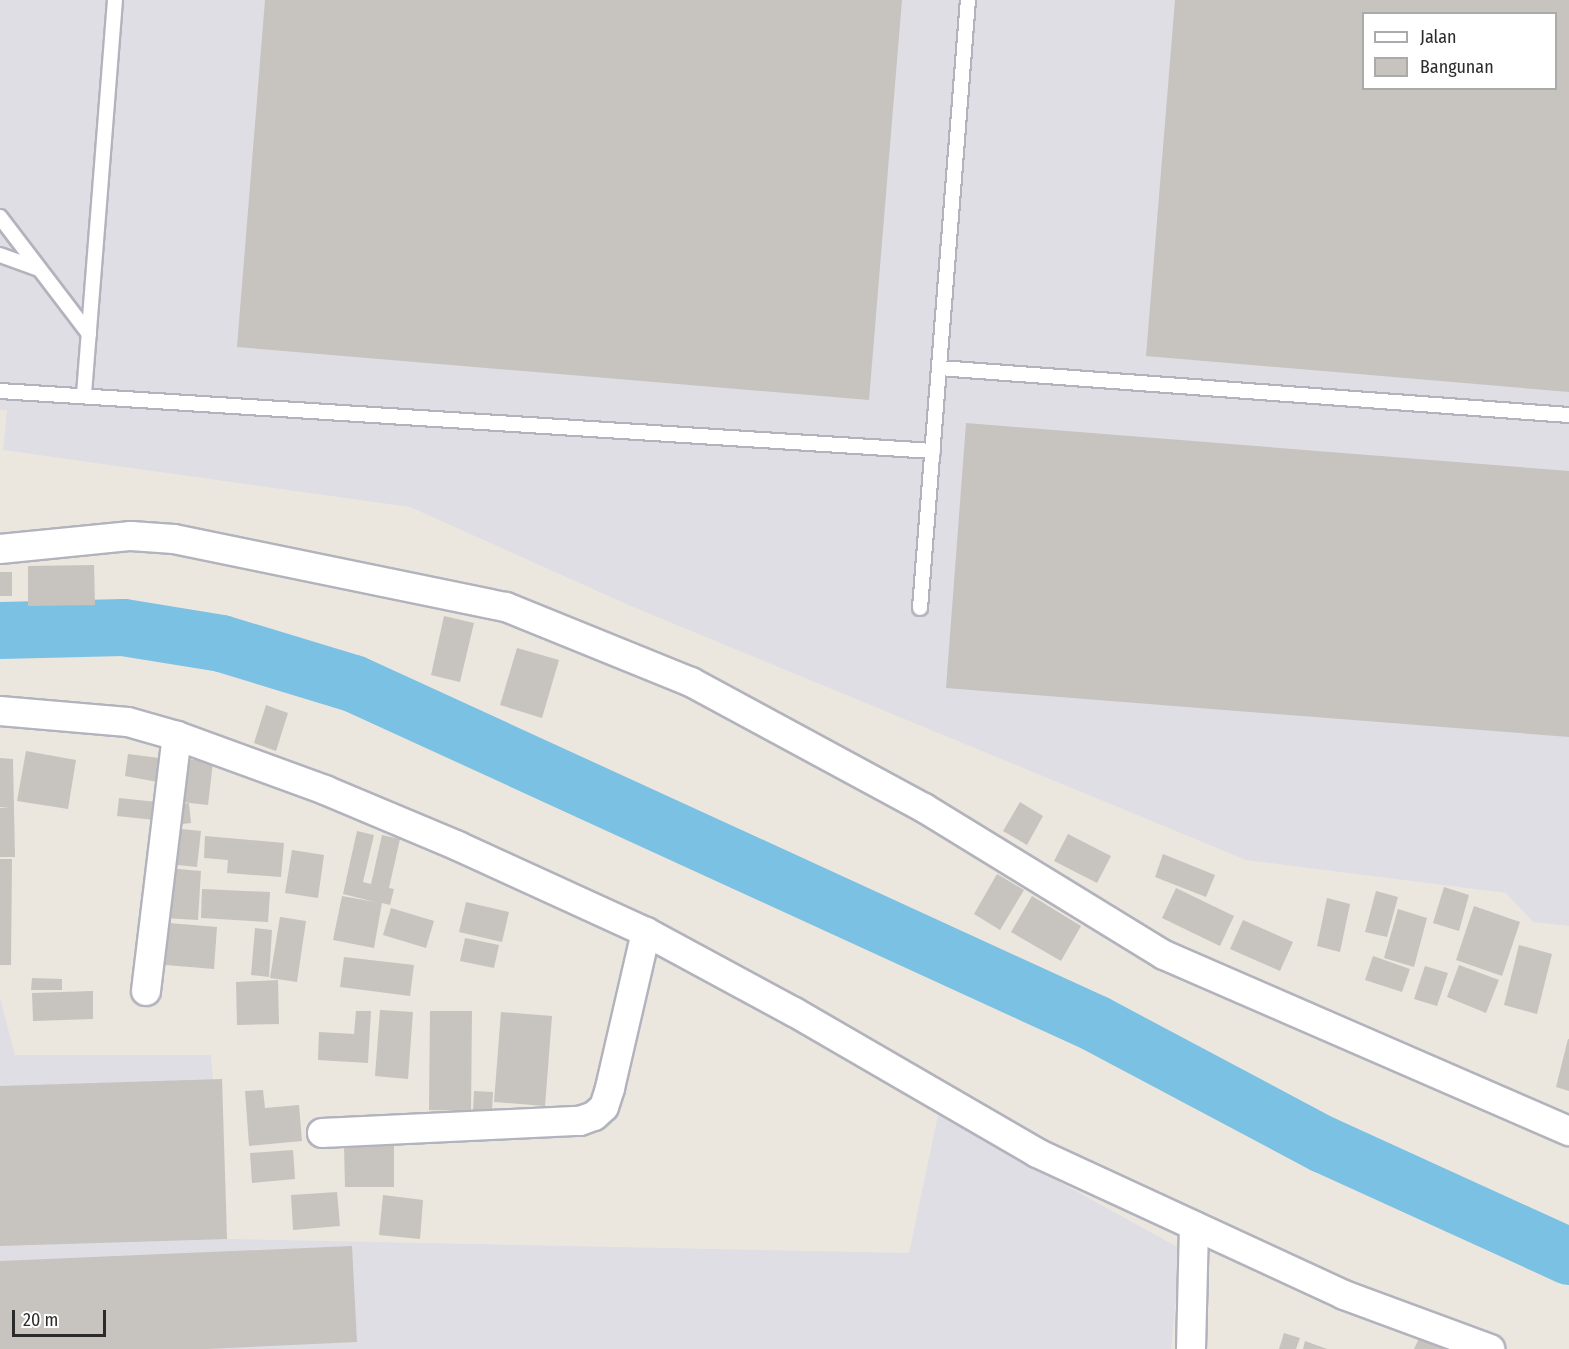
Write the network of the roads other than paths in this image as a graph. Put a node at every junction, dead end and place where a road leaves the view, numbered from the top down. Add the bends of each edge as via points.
1 (115, 0) edge
2 (968, 0) edge
3 (0, 217) edge
4 (0, 255) edge
5 (39, 269) junction
6 (88, 334) junction
7 (939, 368) junction
8 (0, 391) edge
9 (84, 394) junction
10 (1569, 415) edge
11 (933, 451) junction
12 (0, 549) edge
13 (921, 608) dead end
14 (0, 711) edge
15 (177, 736) junction
16 (646, 932) junction
17 (146, 991) dead end
18 (1569, 1131) edge
19 (322, 1133) dead end
20 (1194, 1227) junction
21 (1191, 1349) edge
22 (1490, 1349) edge

1 - 6 lane
2 - 7 lane
3 - 5 lane
4 - 5 lane
5 - 6 lane
6 - 9 lane
7 - 10 lane
7 - 11 lane
8 - 9 lane
9 - 11 lane
11 - 13 lane
12 - 18 street via 131,536 174,539 506,607 691,682 924,808 1164,955
14 - 15 street via 128,722
15 - 16 street via 325,790
15 - 17 street
16 - 19 street via 610,1088 604,1107 594,1116 569,1122
16 - 20 street via 794,1012 1037,1153
20 - 21 street
20 - 22 street via 1344,1295

